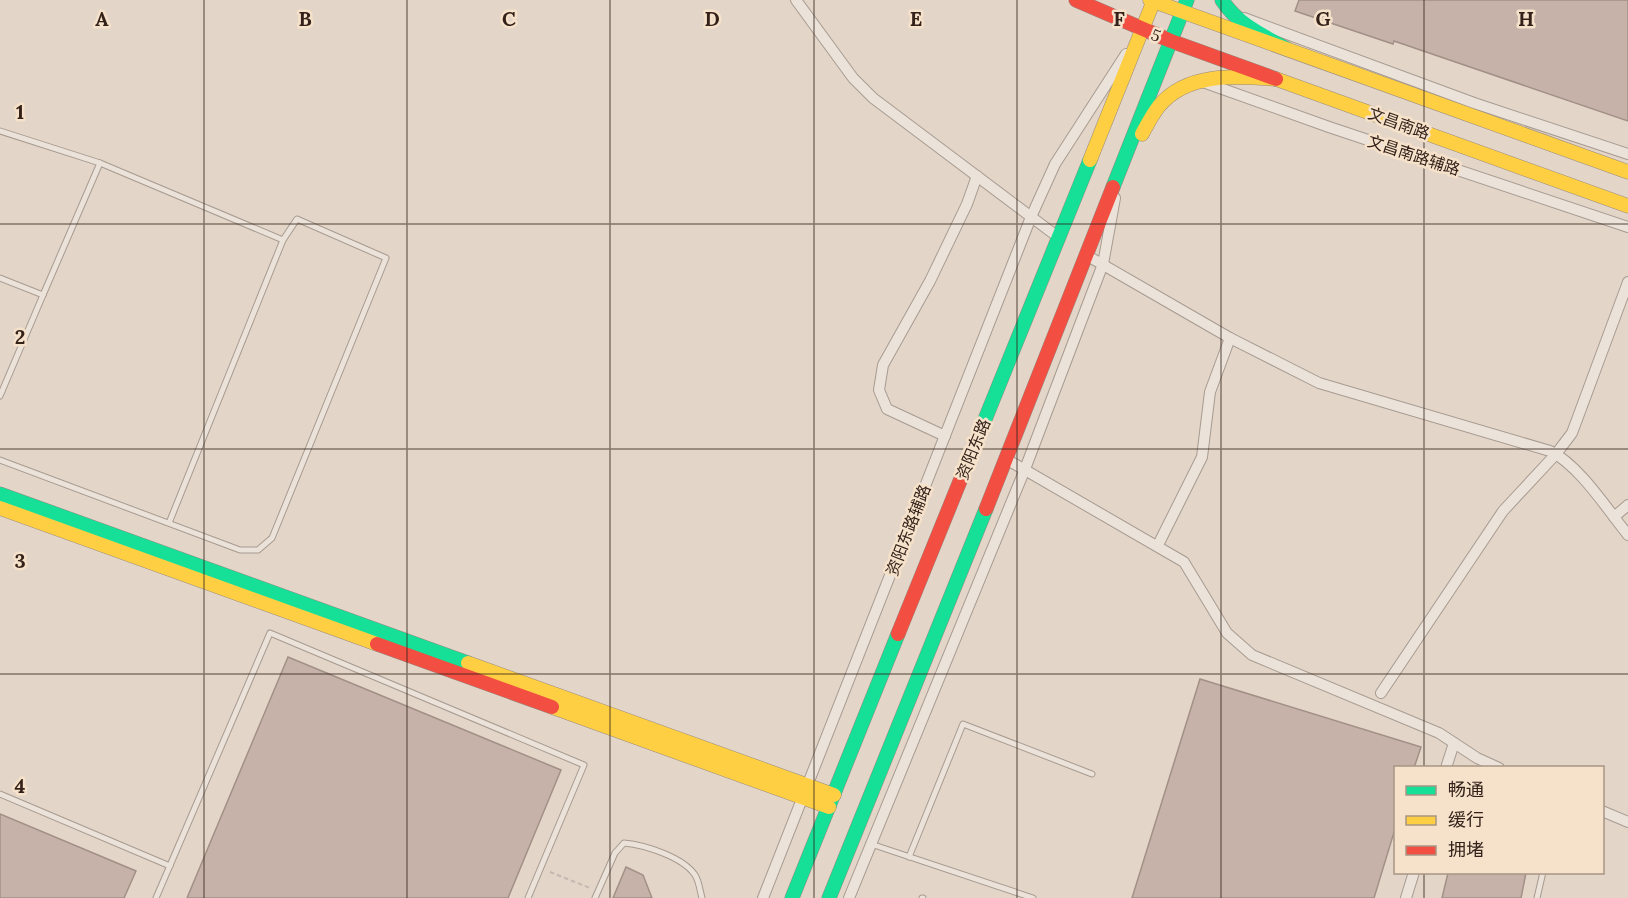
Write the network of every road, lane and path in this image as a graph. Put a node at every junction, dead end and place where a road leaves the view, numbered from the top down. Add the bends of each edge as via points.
1 (796, 0) edge
2 (1076, 0) edge
3 (1153, 0) edge
4 (1222, 0) edge
5 (1184, 5) edge
6 (1232, 14) junction
7 (1142, 29) junction
8 (1171, 41) junction
9 (1287, 49) junction
10 (1276, 79) junction
11 (1200, 81) junction
12 (0, 131) edge
13 (1628, 154) edge
14 (100, 163) junction
15 (1120, 170) junction
16 (1628, 172) edge
17 (978, 176) junction
18 (1628, 206) edge
19 (1031, 216) junction
20 (1628, 227) edge
21 (1058, 237) junction
22 (283, 240) junction
23 (1086, 255) junction
24 (1103, 264) junction
25 (0, 278) edge
26 (1628, 282) edge
27 (43, 296) junction
28 (1230, 338) junction
29 (0, 396) edge
30 (945, 436) junction
31 (1556, 454) junction
32 (1006, 459) junction
33 (0, 460) edge
34 (1025, 469) junction
35 (0, 494) edge
36 (1628, 505) edge
37 (0, 508) edge
38 (1614, 518) junction
39 (169, 523) junction
40 (1628, 535) edge
41 (1158, 545) junction
42 (1381, 693) dead end
43 (1454, 743) junction
44 (1447, 766) edge
45 (1495, 766) edge
46 (1092, 774) dead end
47 (805, 792) junction
48 (0, 794) edge
49 (832, 801) junction
50 (1604, 812) edge
51 (1628, 822) edge
52 (853, 837) junction
53 (871, 844) junction
54 (909, 857) junction
55 (170, 866) junction
56 (540, 868) junction
57 (1413, 874) edge
58 (1543, 874) edge
59 (598, 892) junction
60 (156, 898) edge
61 (528, 898) edge
62 (595, 898) edge
63 (702, 898) edge
64 (763, 898) edge
65 (792, 898) edge
66 (829, 898) edge
67 (849, 898) edge
68 (1033, 898) edge
69 (1406, 898) edge
70 (1537, 898) edge

1 - 17 street via 873,98
2 - 7 main road, 5
3 - 5 main road, 文昌南路
3 - 7 main road, 资阳东路
4 - 6 main road
5 - 8 main road, 资阳东路
5 - 9 main road, 文昌南路
6 - 9 main road
6 - 13 street via 1474,103
7 - 8 main road, 5
7 - 19 street, 资阳东路辅路 via 1055,164
7 - 21 main road, 资阳东路
8 - 10 main road, 文昌南路
8 - 15 main road, 资阳东路
9 - 16 main road, 文昌南路
10 - 11 main road via 1238,76
10 - 18 main road, 文昌南路
11 - 15 main road via 1179,89 1161,104
11 - 20 street, 文昌南路辅路
12 - 14 lane
14 - 22 lane
14 - 27 lane
15 - 23 main road, 资阳东路
15 - 24 street
17 - 19 street
17 - 30 street via 930,281 883,365 879,390 887,409
19 - 21 street
19 - 30 street, 资阳东路辅路
21 - 49 main road, 资阳东路
22 - 39 lane
22 - 39 lane via 297,219 386,258 272,538 258,550 240,550
23 - 24 street
23 - 32 main road, 资阳东路
24 - 28 street
24 - 34 street
25 - 27 lane
26 - 31 street via 1572,432
27 - 29 lane
28 - 31 street via 1319,382
28 - 41 street via 1210,392 1202,457
30 - 47 street, 资阳东路辅路
31 - 38 street via 1574,469
31 - 42 street via 1503,512
32 - 34 street
32 - 52 main road, 资阳东路
33 - 39 lane
34 - 41 street
34 - 53 street
35 - 47 main road
36 - 38 street
37 - 47 main road
38 - 40 street
41 - 43 street via 1184,562 1227,633 1252,655 1439,733
43 - 44 street
43 - 45 street
46 - 54 lane via 963,724
47 - 49 main road
47 - 64 street, 资阳东路辅路
48 - 55 lane
49 - 65 main road, 资阳东路
50 - 51 street
52 - 53 street
52 - 66 main road, 资阳东路
53 - 54 lane
53 - 67 street
54 - 68 lane
55 - 56 lane via 270,633 584,765
55 - 60 lane
56 - 59 path
56 - 61 lane
57 - 69 street
58 - 70 lane
59 - 62 lane
59 - 63 lane via 615,853 624,843 638,844 681,861 696,876

